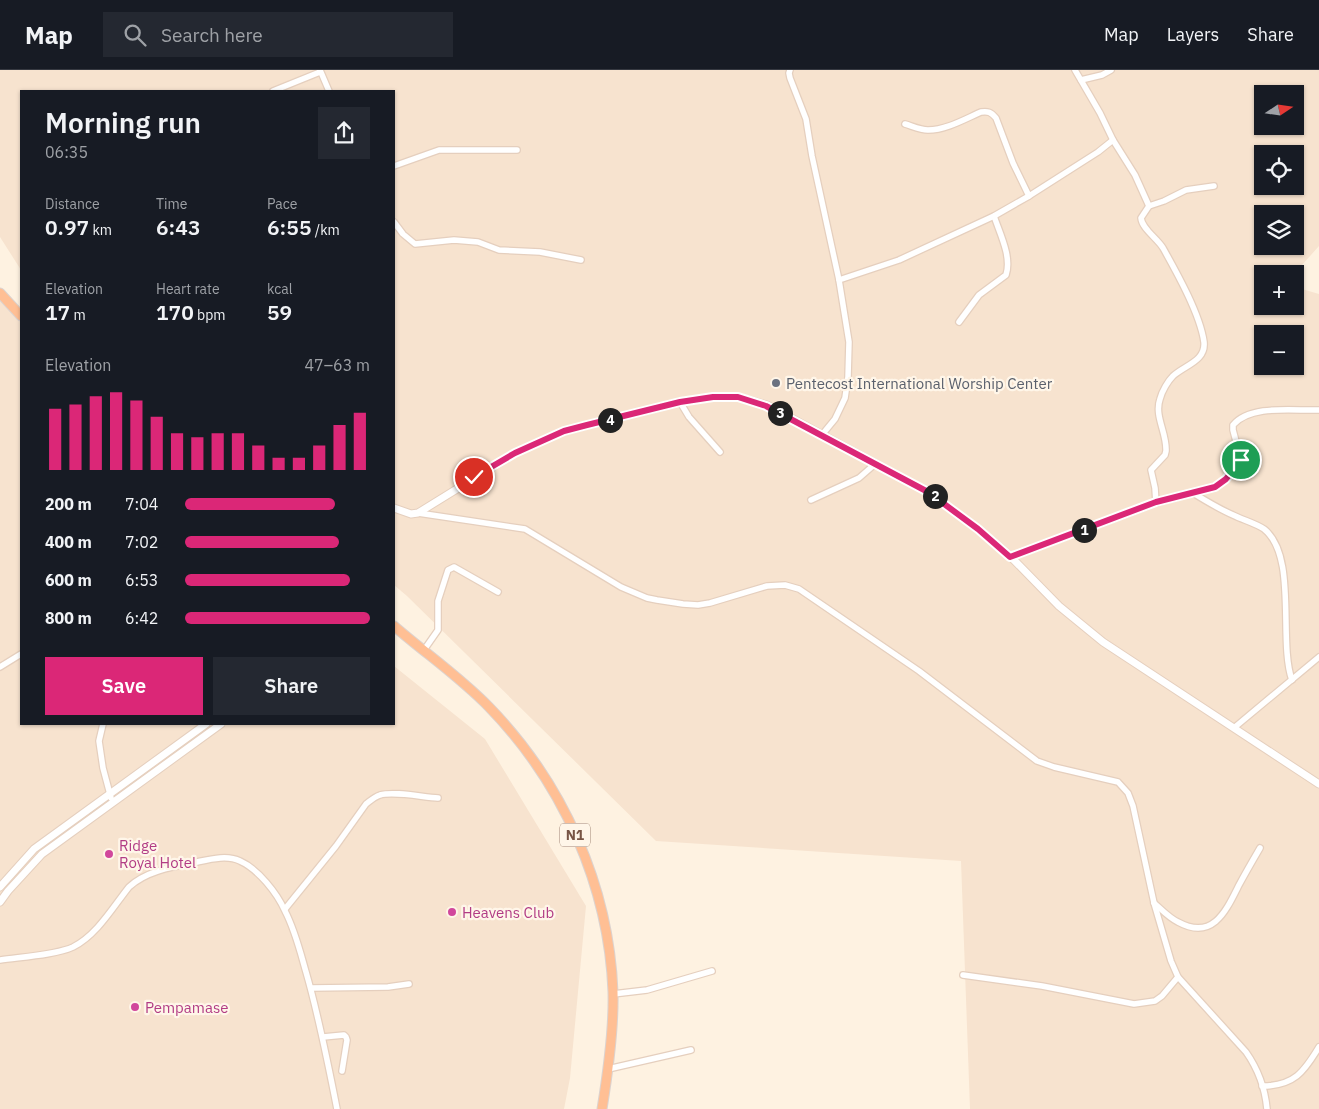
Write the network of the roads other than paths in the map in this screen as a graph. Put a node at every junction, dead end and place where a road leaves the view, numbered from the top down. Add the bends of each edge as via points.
1 (790, 70) edge
2 (1075, 70) edge
3 (1111, 70) edge
4 (320, 71) edge
5 (1081, 80) junction
6 (275, 90) edge
7 (329, 90) edge
8 (905, 124) dead end
9 (1113, 140) junction
10 (517, 150) dead end
11 (395, 166) edge
12 (1214, 186) dead end
13 (1029, 196) junction
14 (1149, 206) junction
15 (994, 216) junction
16 (395, 223) edge
17 (581, 260) dead end
18 (840, 280) junction
19 (0, 292) edge
20 (20, 315) edge
21 (958, 322) dead end
22 (680, 402) junction
23 (1319, 410) edge
24 (820, 436) junction
25 (720, 452) dead end
26 (875, 464) junction
27 (1193, 493) junction
28 (811, 500) dead end
29 (1156, 502) junction
30 (395, 508) edge
31 (418, 513) junction
32 (1010, 557) junction
33 (498, 592) dead end
34 (398, 632) edge
35 (424, 650) junction
36 (20, 655) edge
37 (1319, 657) edge
38 (0, 667) edge
39 (1292, 680) junction
40 (103, 725) edge
41 (205, 725) edge
42 (220, 725) edge
43 (1234, 727) junction
44 (1319, 784) edge
45 (109, 794) junction
46 (438, 798) dead end
47 (113, 802) junction
48 (1260, 848) dead end
49 (0, 887) edge
50 (0, 902) edge
51 (1154, 903) junction
52 (285, 909) junction
53 (0, 960) edge
54 (712, 971) dead end
55 (963, 975) dead end
56 (1178, 977) junction
57 (409, 984) dead end
58 (310, 988) junction
59 (613, 994) junction
60 (323, 1037) junction
61 (1319, 1047) edge
62 (691, 1050) dead end
63 (608, 1069) junction
64 (342, 1071) dead end
65 (1262, 1086) junction
66 (337, 1109) edge
67 (602, 1109) edge
68 (1267, 1109) edge

1 - 18 street via 806,119
2 - 5 street
3 - 5 street via 1102,76
4 - 6 street
4 - 7 street
5 - 9 street
8 - 13 street via 935,130 981,112 993,114
9 - 13 street
9 - 14 street via 1135,175
10 - 11 street via 439,150
12 - 14 street via 1186,190
13 - 15 street
14 - 29 street via 1143,212 1142,222 1161,245 1184,288 1198,318 1204,350 1202,356 1170,379 1160,398 1158,414 1166,451 1151,470
15 - 18 street via 899,260
15 - 21 street via 1006,254 1006,275 979,295
16 - 17 street via 415,244 454,240 478,242 499,250 540,252
18 - 24 street via 848,342 848,377 839,413
19 - 20 highway
22 - 24 street via 738,397 766,406
22 - 25 street
22 - 31 street via 575,428 543,440 507,458
23 - 27 street via 1263,411 1239,418 1233,430 1241,456 1239,465 1222,483
24 - 26 street
26 - 28 street via 859,478
26 - 32 street via 942,501
27 - 29 street
27 - 39 street via 1217,508 1258,526 1276,544 1283,573 1287,660
29 - 32 street
30 - 31 street
31 - 51 street via 525,529 621,586 657,600 710,604 767,586 785,585 799,589 920,671 1037,761 1110,779 1123,786 1133,806
32 - 43 street via 1059,606 1103,642
33 - 35 street via 454,567 448,570 438,601 438,630
34 - 35 highway, N1
35 - 59 highway, N1 via 488,706 521,743 553,789 568,818 596,891 608,948
36 - 38 street
37 - 39 street
39 - 43 street
40 - 45 street via 99,741
41 - 45 street
42 - 47 street
43 - 44 street
45 - 47 street
45 - 49 street via 34,849
46 - 52 street via 389,794 366,804
47 - 50 street via 42,854
48 - 51 street via 1230,906 1210,926 1187,926
51 - 56 street via 1170,961
52 - 53 street via 262,878 240,861 227,857 203,861 158,871 135,881 94,931 74,946
52 - 58 street
54 - 59 street via 647,990
55 - 56 street via 1134,1004 1155,1001
56 - 65 street via 1246,1052
57 - 58 street
58 - 60 street
59 - 63 highway, N1
60 - 64 street via 346,1037
60 - 66 street
61 - 65 street via 1308,1066 1292,1080
62 - 63 street
63 - 67 highway, N1
65 - 68 street

